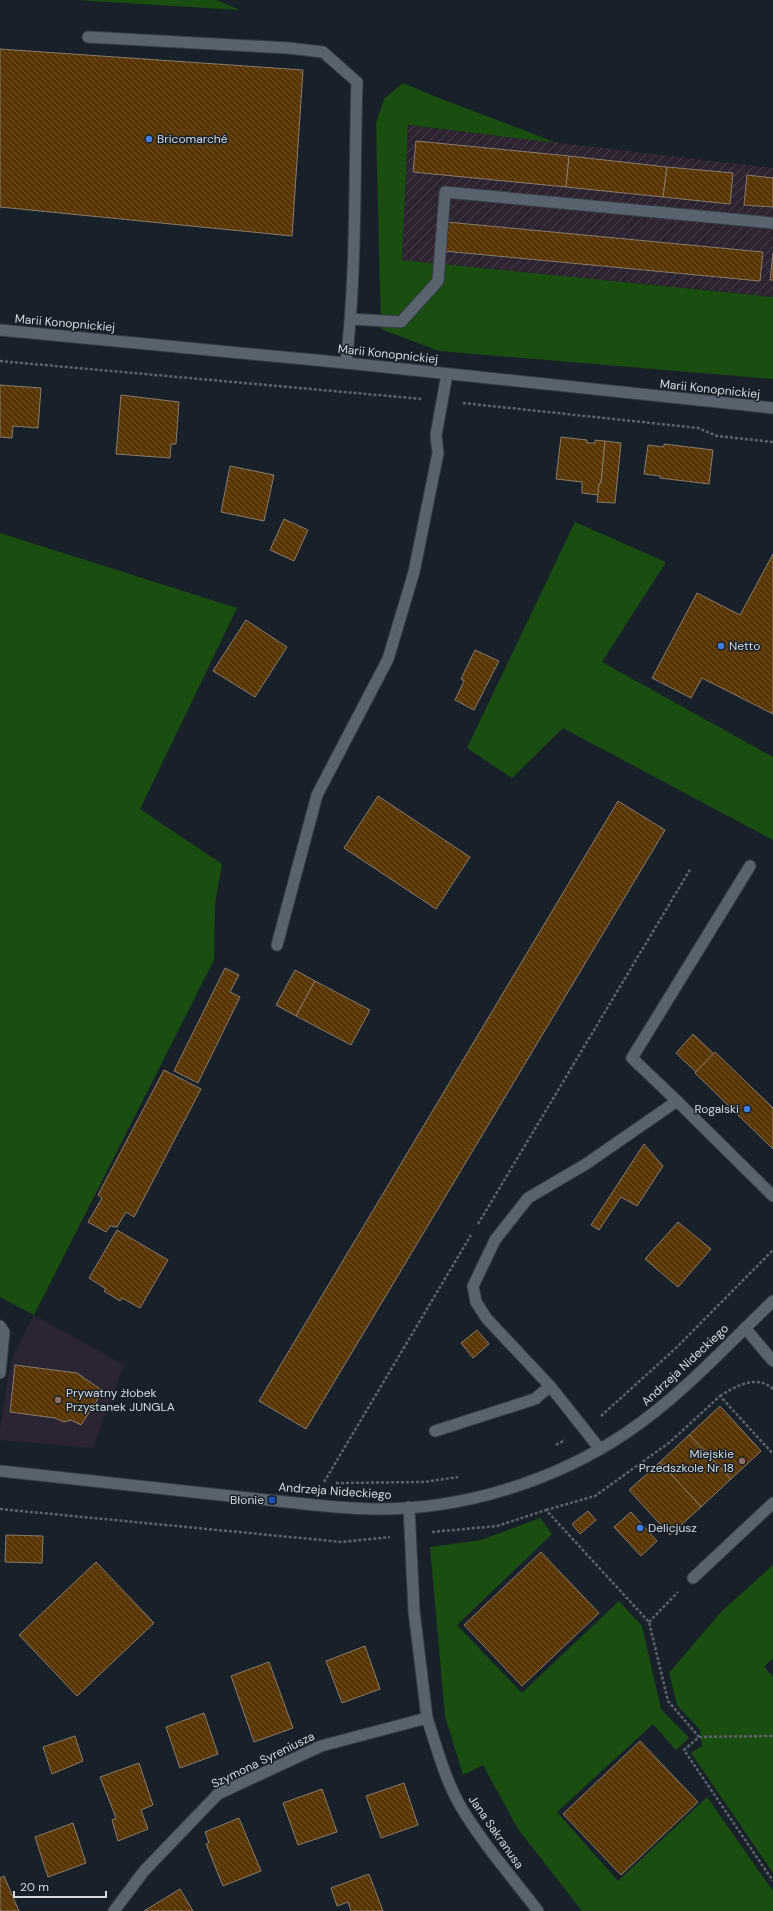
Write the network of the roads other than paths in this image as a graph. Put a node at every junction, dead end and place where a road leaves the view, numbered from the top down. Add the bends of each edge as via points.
1 (88, 38) dead end
2 (773, 223) edge
3 (351, 319) junction
4 (0, 330) edge
5 (346, 363) junction
6 (447, 374) junction
7 (773, 408) edge
8 (750, 866) dead end
9 (277, 945) dead end
10 (677, 1101) junction
11 (773, 1196) edge
12 (773, 1301) edge
13 (0, 1326) edge
14 (745, 1328) junction
15 (773, 1361) edge
16 (0, 1373) edge
17 (550, 1386) junction
18 (435, 1431) dead end
19 (600, 1449) junction
20 (0, 1471) edge
21 (773, 1503) edge
22 (409, 1507) junction
23 (694, 1576) road end
24 (427, 1718) junction
25 (114, 1911) edge
26 (538, 1911) edge

1 - 3 street via 323,52 357,82
2 - 3 street via 444,192 438,280 401,322
3 - 5 street
4 - 5 street, Marii Konopnickiej
5 - 6 street, Marii Konopnickiej
6 - 7 street, Marii Konopnickiej
6 - 9 street via 436,435 438,453 414,572 388,659 317,794
8 - 10 street via 632,1058
10 - 11 street
10 - 17 street via 586,1164 528,1198 495,1240 473,1286 476,1302 487,1319
12 - 14 street, Andrzeja Nideckiego
13 - 16 street via 4,1332
14 - 15 street
14 - 19 street, Andrzeja Nideckiego via 674,1397
17 - 18 street via 535,1399
17 - 19 street
19 - 22 street, Andrzeja Nideckiego via 561,1469 501,1491
20 - 22 street, Andrzeja Nideckiego via 342,1507
21 - 23 street
22 - 24 street via 414,1611
24 - 25 street, Szymona Syreniusza via 321,1746 218,1794 144,1871
24 - 26 street, Jana Sakranusa via 460,1806

